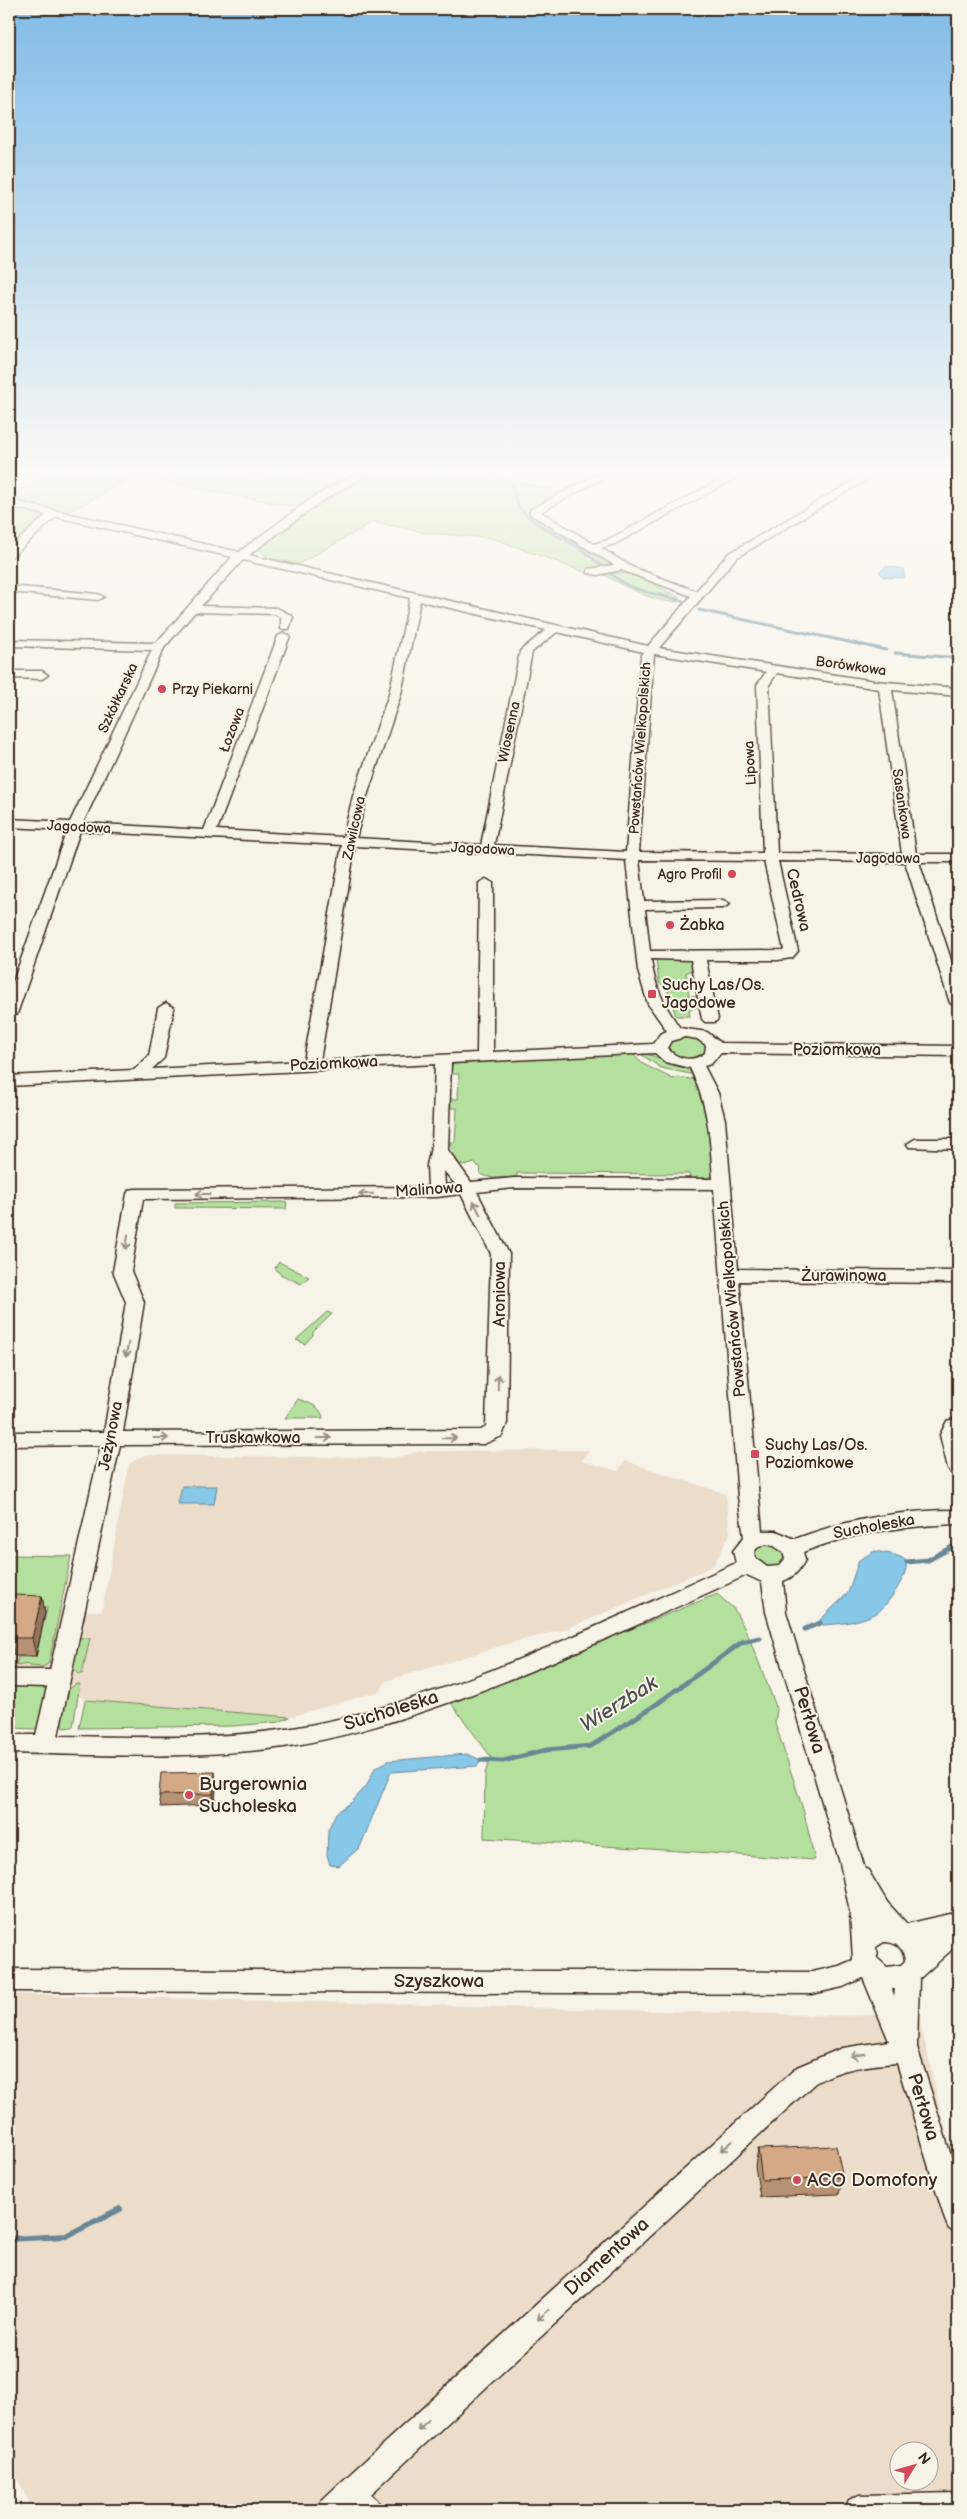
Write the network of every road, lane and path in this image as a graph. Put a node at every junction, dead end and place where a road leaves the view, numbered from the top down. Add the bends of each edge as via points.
1 (29, 592) edge
2 (207, 592) edge
3 (394, 592) edge
4 (689, 592) edge
5 (701, 592) edge
6 (698, 595) junction
7 (98, 597) dead end
8 (418, 597) junction
9 (191, 609) junction
10 (555, 628) junction
11 (9, 644) edge
12 (159, 648) junction
13 (650, 650) junction
14 (773, 670) junction
15 (9, 674) edge
16 (42, 675) dead end
17 (885, 686) junction
18 (958, 692) edge
19 (9, 823) edge
20 (75, 826) junction
21 (209, 834) junction
22 (349, 841) junction
23 (487, 849) junction
24 (632, 856) junction
25 (770, 857) junction
26 (910, 858) junction
27 (958, 858) edge
28 (486, 883) dead end
29 (723, 904) dead end
30 (637, 905) junction
31 (643, 955) junction
32 (698, 956) junction
33 (958, 1003) edge
34 (166, 1008) dead end
35 (9, 1014) edge
36 (710, 1019) dead end
37 (676, 1033) junction
38 (659, 1048) junction
39 (715, 1048) junction
40 (958, 1051) edge
41 (484, 1056) junction
42 (156, 1058) junction
43 (443, 1058) junction
44 (695, 1063) junction
45 (311, 1065) junction
46 (164, 1073) junction
47 (142, 1074) junction
48 (9, 1081) edge
49 (440, 1143) junction
50 (915, 1144) dead end
51 (958, 1144) edge
52 (723, 1184) junction
53 (467, 1188) junction
54 (436, 1192) junction
55 (135, 1194) joint
56 (731, 1275) junction
57 (958, 1277) edge
58 (958, 1425) edge
59 (495, 1431) joint
60 (9, 1439) edge
61 (112, 1439) junction
62 (958, 1468) edge
63 (958, 1518) edge
64 (755, 1538) junction
65 (792, 1548) junction
66 (748, 1566) junction
67 (772, 1575) junction
68 (9, 1678) edge
69 (60, 1678) junction
70 (9, 1744) edge
71 (45, 1744) junction
72 (852, 1864) junction
73 (958, 1922) edge
74 (958, 1931) edge
75 (902, 1935) junction
76 (868, 1960) junction
77 (912, 1970) junction
78 (9, 1980) edge
79 (906, 2051) junction
80 (958, 2220) edge
81 (349, 2505) edge
82 (958, 2508) edge
83 (859, 2510) edge

1 - 7 street
2 - 9 street, Szkółkarska
3 - 8 street, Borówkowa
4 - 6 street
5 - 6 street, Powstańców Wielkopolskich
6 - 13 street, Powstańców Wielkopolskich
8 - 10 street, Borówkowa
8 - 22 street, Zawilcowa via 408,625 395,694 360,796
9 - 12 street, Szkółkarska
9 - 21 street, Łozowa via 277,611 287,617
10 - 13 street, Borówkowa
10 - 23 street, Wiosenna via 526,651
11 - 12 street
12 - 20 street, Szkółkarska
13 - 14 street, Borówkowa
13 - 24 street, Powstańców Wielkopolskich via 647,655
14 - 17 street, Borówkowa
14 - 25 street, Lipowa via 763,685
15 - 16 street
17 - 18 street, Borówkowa
17 - 26 street, Sasankowa
19 - 20 street, Jagodowa
20 - 21 street, Jagodowa
20 - 35 street, Szkółkarska
21 - 22 street, Jagodowa
22 - 23 street, Jagodowa
22 - 45 street, Zawilcowa
23 - 24 street, Jagodowa
24 - 25 street, Jagodowa
24 - 30 street, Powstańców Wielkopolskich
25 - 26 street, Jagodowa
25 - 32 street, Cedrowa via 791,951 778,956
26 - 27 street, Jagodowa
26 - 33 street, Sasankowa
28 - 41 street
29 - 30 street
30 - 31 street, Powstańców Wielkopolskich
31 - 32 street, Cedrowa
31 - 37 street, Powstańców Wielkopolskich via 652,994
32 - 36 street
34 - 42 street
37 - 38 street via 665,1037
37 - 39 street via 702,1035
38 - 41 street, Poziomkowa
38 - 44 street via 671,1060
39 - 40 street, Poziomkowa
39 - 44 street via 708,1059
41 - 43 street, Poziomkowa
42 - 46 street
42 - 47 street via 142,1069
43 - 45 street, Poziomkowa
43 - 49 street, Aroniowa
44 - 52 street, Powstańców Wielkopolskich via 714,1106
45 - 46 street, Poziomkowa
46 - 47 street, Poziomkowa
47 - 48 street, Poziomkowa
49 - 53 street, Aroniowa via 440,1150 450,1168
49 - 54 street, Aroniowa via 435,1165
50 - 51 street
52 - 53 street, Malinowa via 514,1183
52 - 56 street, Powstańców Wielkopolskich
53 - 54 street, Malinowa
59 -> 53 street, Aroniowa via 500,1254
54 -> 55 street, Malinowa
55 -> 61 street, Jeżynowa via 122,1270 134,1302
56 - 57 street, Żurawinowa
56 - 64 street, Powstańców Wielkopolskich via 748,1498
58 - 62 street via 950,1435
61 -> 59 street, Truskawkowa via 484,1437
60 - 61 street, Truskawkowa
61 - 69 street, Jeżynowa
63 - 65 street, Sucholeska via 919,1518 868,1524
64 - 65 street via 776,1538
64 - 66 street via 743,1550
65 - 67 street via 796,1560 793,1566 781,1574
66 - 67 street via 759,1573
66 - 71 street, Sucholeska via 518,1667 428,1701 319,1732 245,1742
67 - 72 street, Perłowa via 776,1612
68 - 69 street
69 - 71 street, Jeżynowa
70 - 71 street, Sucholeska
72 - 75 street, Perłowa via 879,1909
72 - 76 street, Perłowa
73 - 75 street
74 - 77 street
75 - 76 street via 886,1931 877,1933
75 - 77 street via 916,1949
76 - 77 street via 890,1979
76 - 78 street, Szyszkowa via 843,1976 812,1983
76 - 79 street, Perłowa
77 - 79 street, Perłowa
79 - 80 street, Perłowa
79 -> 81 street, Diamentowa via 850,2056 820,2066 806,2075
82 - 83 street

